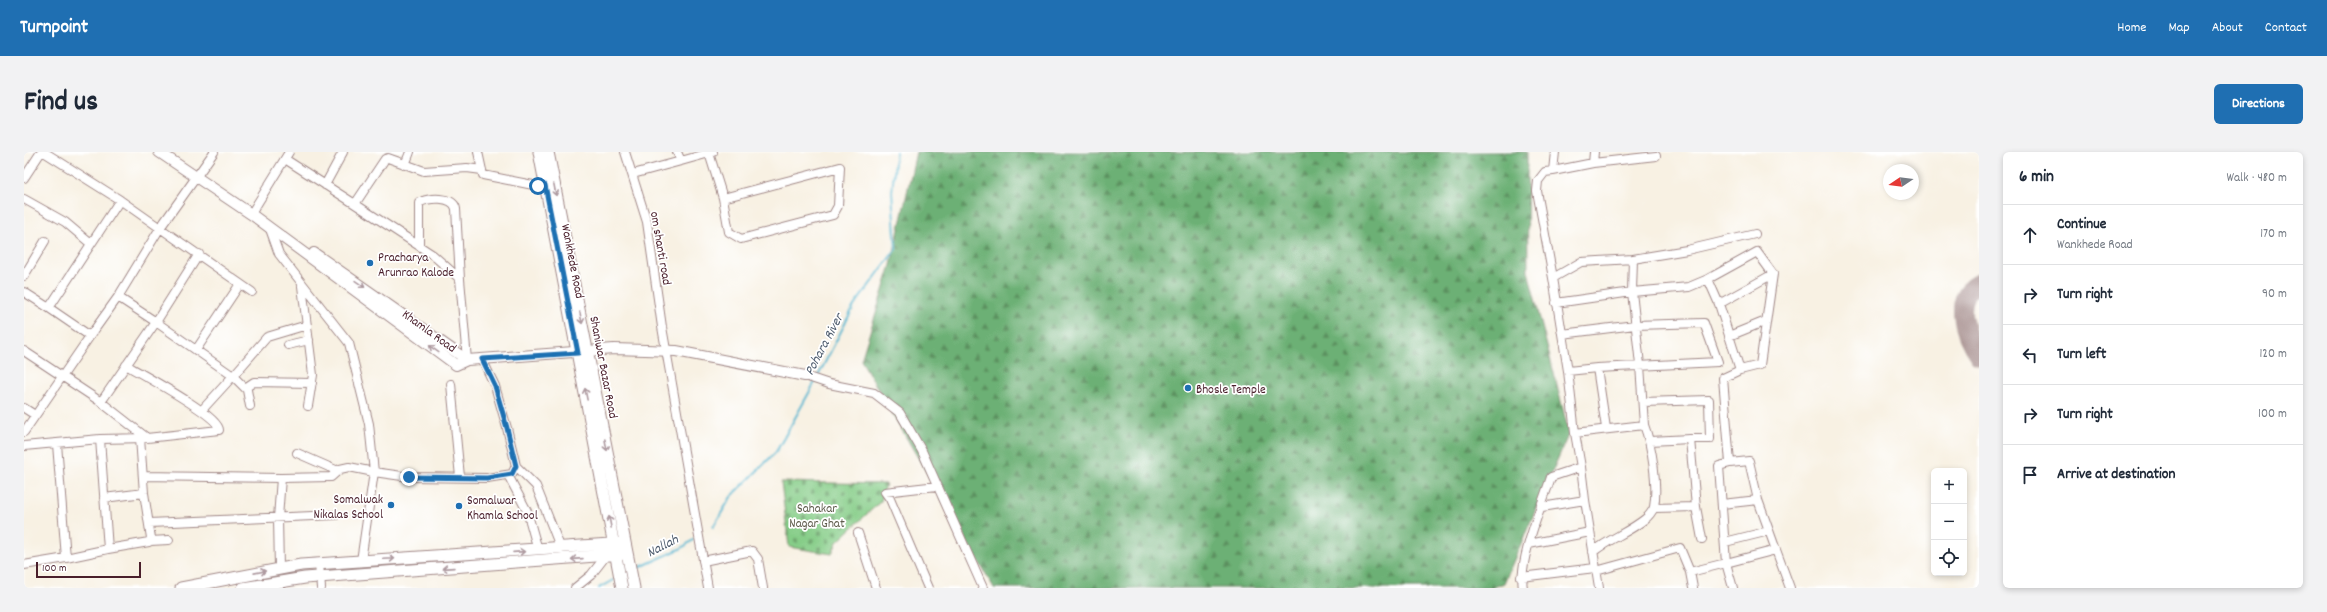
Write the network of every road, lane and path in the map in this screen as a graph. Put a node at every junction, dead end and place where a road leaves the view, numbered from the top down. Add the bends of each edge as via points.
1 (43, 152) edge
2 (159, 152) edge
3 (166, 152) edge
4 (214, 152) edge
5 (343, 152) edge
6 (410, 152) edge
7 (478, 152) edge
8 (539, 152) edge
9 (548, 152) edge
10 (625, 152) edge
11 (1555, 152) edge
12 (1594, 152) edge
13 (711, 153) edge
14 (678, 154) edge
15 (287, 155) edge
16 (387, 155) edge
17 (1656, 156) dead end
18 (1593, 163) junction
19 (405, 165) junction
20 (482, 170) junction
21 (1554, 171) junction
22 (632, 174) junction
23 (198, 175) junction
24 (24, 178) edge
25 (325, 185) junction
26 (545, 185) junction
27 (723, 198) junction
28 (24, 199) edge
29 (120, 200) junction
30 (355, 204) junction
31 (252, 212) junction
32 (160, 228) junction
33 (270, 229) junction
34 (1755, 234) dead end
35 (45, 241) dead end
36 (91, 244) junction
37 (419, 246) junction
38 (199, 254) junction
39 (1633, 259) junction
40 (1772, 274) junction
41 (24, 276) edge
42 (1553, 278) junction
43 (460, 279) junction
44 (1708, 279) junction
45 (240, 284) junction
46 (302, 285) junction
47 (24, 292) edge
48 (252, 292) dead end
49 (1632, 292) junction
50 (118, 297) junction
51 (1556, 303) junction
52 (1719, 304) junction
53 (49, 308) junction
54 (1766, 321) junction
55 (156, 322) junction
56 (307, 325) junction
57 (1635, 325) junction
58 (1562, 334) junction
59 (90, 336) junction
60 (1729, 336) junction
61 (309, 340) junction
62 (288, 345) dead end
63 (196, 350) junction
64 (24, 351) edge
65 (667, 351) junction
66 (583, 352) junction
67 (482, 359) junction
68 (467, 360) junction
69 (126, 365) junction
70 (1640, 365) junction
71 (1597, 368) junction
72 (1740, 370) junction
73 (1568, 371) junction
74 (62, 375) junction
75 (233, 376) junction
76 (805, 376) joint
77 (312, 383) junction
78 (451, 384) dead end
79 (245, 388) junction
80 (101, 402) junction
81 (1643, 402) junction
82 (250, 406) dead end
83 (308, 406) dead end
84 (24, 408) edge
85 (202, 410) junction
86 (35, 415) junction
87 (1644, 425) junction
88 (1606, 428) junction
89 (24, 432) edge
90 (1575, 433) junction
91 (144, 438) junction
92 (1690, 438) junction
93 (100, 439) junction
94 (1650, 441) junction
95 (57, 444) junction
96 (24, 446) edge
97 (297, 453) dead end
98 (1730, 463) junction
99 (516, 466) junction
100 (1581, 467) junction
101 (338, 471) junction
102 (374, 472) junction
103 (508, 475) junction
104 (143, 476) junction
105 (460, 477) junction
106 (281, 478) junction
107 (937, 486) junction
108 (144, 493) junction
109 (104, 498) junction
110 (1585, 500) junction
111 (1758, 500) junction
112 (1722, 504) junction
113 (1696, 507) junction
114 (1542, 508) junction
115 (1654, 508) junction
116 (336, 515) dead end
117 (278, 518) junction
118 (150, 523) junction
119 (1769, 531) junction
120 (1590, 532) junction
121 (858, 533) dead end
122 (1702, 539) dead end
123 (168, 540) dead end
124 (150, 541) junction
125 (1725, 542) junction
126 (1529, 544) junction
127 (108, 548) junction
128 (561, 549) junction
129 (538, 550) junction
130 (1776, 550) junction
131 (617, 551) junction
132 (1593, 552) junction
133 (66, 558) junction
134 (361, 561) junction
135 (703, 561) junction
136 (1726, 563) junction
137 (319, 564) junction
138 (24, 565) edge
139 (279, 569) junction
140 (1595, 569) junction
141 (1690, 572) junction
142 (1521, 577) junction
143 (321, 583) edge
144 (266, 586) edge
145 (181, 588) edge
146 (243, 588) edge
147 (574, 588) edge
148 (622, 588) edge
149 (634, 588) edge
150 (708, 588) edge
151 (763, 588) edge
152 (876, 588) edge
153 (927, 588) edge
154 (983, 588) edge
155 (1523, 588) edge
156 (1600, 588) edge
157 (1693, 588) edge
158 (1733, 588) edge
159 (1790, 588) edge

1 - 24 street
1 - 29 street
2 - 23 street, Khamla Road
3 - 23 street, Khamla Road
4 - 23 street
5 - 25 street
6 - 19 street
7 - 20 street
8 - 26 main road, Wankhede Road
9 -> 66 main road, Shaniwar Bazar Road
10 - 22 street, om shanti road
11 - 21 street
12 - 18 street
13 - 14 street
13 - 27 street
14 - 22 street
15 - 25 street
15 - 31 street
16 - 19 street
16 - 30 street
17 - 18 street
18 - 21 street
19 - 20 street via 424,171 467,168
20 - 26 street via 483,175 538,186
21 - 42 street via 1545,172 1538,181 1537,192
22 - 65 street, om shanti road via 647,222
23 - 31 street, Khamla Road
23 - 32 street
25 - 30 street
26 - 66 main road, Wankhede Road
27 - 27 street via 730,196 840,167 838,206 833,215 741,239 729,232
28 - 36 street via 65,222
29 - 32 street
29 - 36 street
30 - 37 street
31 - 33 street, Khamla Road
31 -> 68 street, Khamla Road
32 - 38 street
32 - 50 street
33 - 46 street via 279,254
68 -> 33 street, Khamla Road via 456,365
34 - 39 street via 1687,250
35 - 41 street
36 - 53 street
37 - 43 street
37 - 43 street via 419,203 448,199 453,202 456,209
38 - 45 street
38 - 55 street
39 - 42 street via 1581,262
39 - 49 street
40 - 44 street via 1757,252
40 - 52 street
40 - 54 street
42 - 51 street
43 - 68 street
44 - 49 street via 1689,287
44 - 52 street
45 - 48 street
45 - 63 street
46 - 56 street
46 - 102 street via 349,343 369,424
47 - 53 street
49 - 51 street
49 - 57 street
50 - 55 street
50 - 59 street
51 - 58 street
52 - 60 street
53 - 59 street
54 - 60 street
54 - 72 street via 1760,365
55 - 63 street
55 - 69 street
56 - 61 street
56 - 75 street via 267,337
57 - 58 street
57 - 70 street
57 - 70 street via 1704,323 1718,362
58 - 73 street
59 - 74 street
60 - 72 street
61 - 62 street
61 - 77 street
63 - 75 street
64 - 74 street
65 - 66 street via 614,349
65 - 76 street
65 - 135 street, om shanti road
66 - 67 street
66 - 131 main road, Wankhede Road
67 - 68 street
67 - 99 street via 495,386
69 - 80 street
69 - 85 street
70 - 71 street
70 - 81 street
71 - 73 street
71 - 88 street
72 - 98 street via 1723,378
73 - 90 street
74 - 80 street
74 - 86 street
75 - 79 street
75 - 85 street
76 - 107 street via 829,384 874,392 900,413 922,451
77 - 79 street via 254,382
77 - 83 street
78 - 105 street
79 - 82 street via 250,398
80 - 91 street
81 - 87 street
81 - 92 street via 1709,400 1710,439
84 - 86 street
85 - 91 street via 220,428 218,431
86 - 89 street
87 - 88 street
87 - 94 street
88 - 90 street
90 - 100 street
91 - 93 street
91 - 104 street
92 - 94 street
92 - 113 street
93 - 95 street
93 - 109 street
94 - 115 street
95 - 96 street
95 - 133 street
97 - 101 street
98 - 111 street via 1749,461
98 - 112 street via 1719,466
99 - 103 street via 512,474
99 - 128 street via 536,486
100 - 110 street
100 - 114 street via 1551,477
101 - 102 street via 349,467
101 - 106 street via 332,478
102 - 105 street via 409,477
102 - 134 street
103 - 105 street via 487,478
103 - 129 street via 527,511
104 - 106 street
104 - 108 street
106 - 117 street
107 - 153 street via 885,492 890,498
107 - 154 street
108 - 109 street
108 - 118 street
109 - 127 street
110 - 114 street
110 - 120 street
111 - 112 street
111 - 119 street
112 - 125 street
113 - 115 street
113 - 122 street
114 - 126 street
115 - 132 street via 1645,519 1605,542
116 - 117 street
117 - 118 street
117 - 139 street
118 - 124 street
119 - 125 street
119 - 130 street
120 - 126 street
120 - 132 street
121 - 152 street
123 - 124 street
124 - 127 street
125 - 136 street
126 - 142 street
127 - 133 street
128 - 129 main road
128 - 131 main road
134 -> 129 main road
130 - 136 street
130 - 159 street
131 -> 143 main road
131 - 147 street
131 - 148 main road, Wankhede Road
131 - 149 main road
132 - 140 street
133 - 138 street
134 - 137 main road
135 - 150 street, om shanti road
135 - 151 street via 752,551 758,559
136 - 141 street
136 - 158 street
137 - 139 main road
137 - 143 street
145 -> 139 main road
140 - 141 street via 1680,548
140 - 142 street
140 - 156 street
141 - 157 street
142 - 155 street
143 - 144 main road
144 - 146 main road

